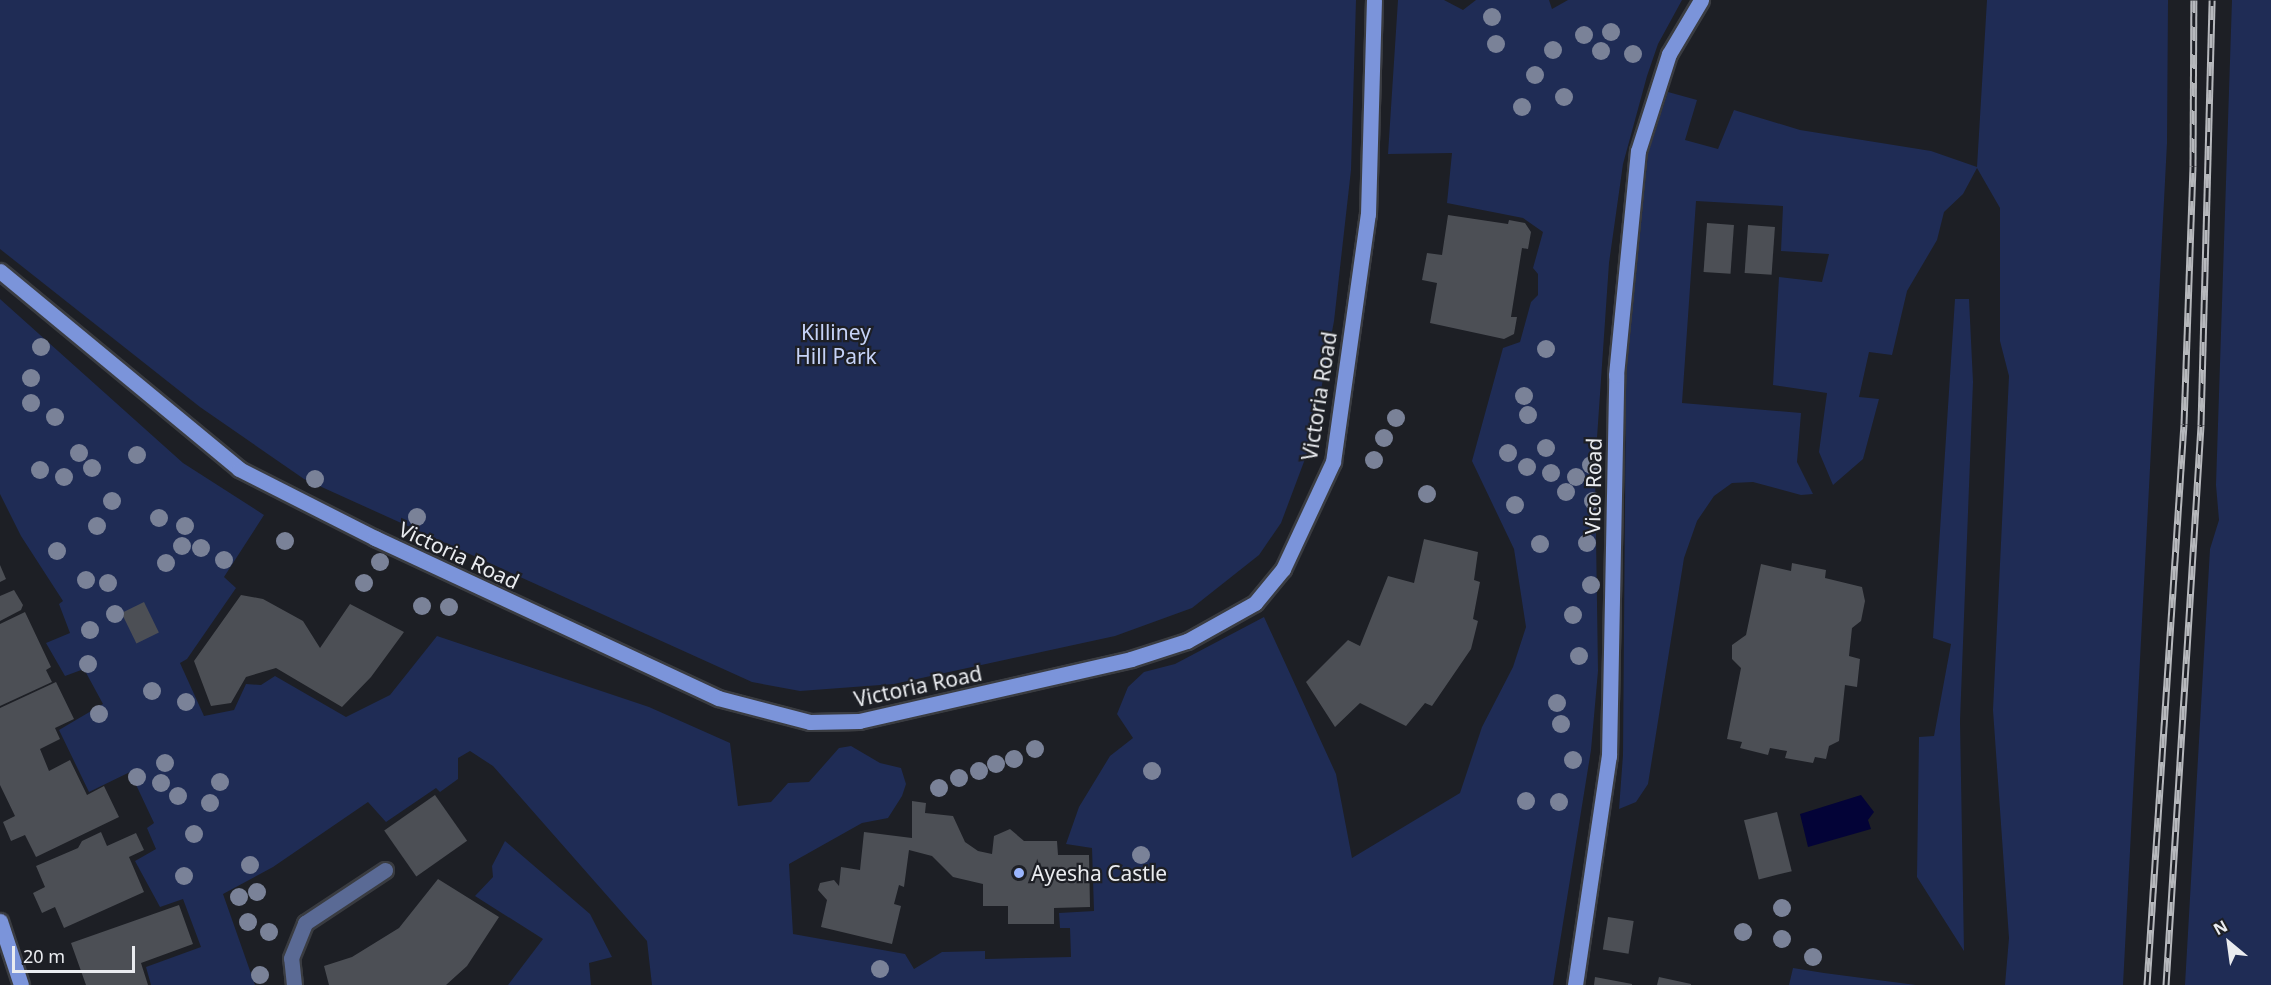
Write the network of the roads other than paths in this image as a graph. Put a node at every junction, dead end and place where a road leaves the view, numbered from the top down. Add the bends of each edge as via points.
1 (1374, 0) edge
2 (1701, 0) edge
3 (0, 271) edge
4 (385, 870) dead end
5 (0, 921) edge
6 (21, 985) edge
7 (294, 985) edge
8 (1575, 985) edge

1 - 3 street, Victoria Road via 1368,214 1333,462 1283,569 1255,603 1186,641 1131,659 859,721 810,722 718,698 375,538 239,469
2 - 8 street, Vico Road via 1669,54 1638,151 1616,375 1609,756
4 - 7 lane via 306,923 291,958
5 - 6 street

